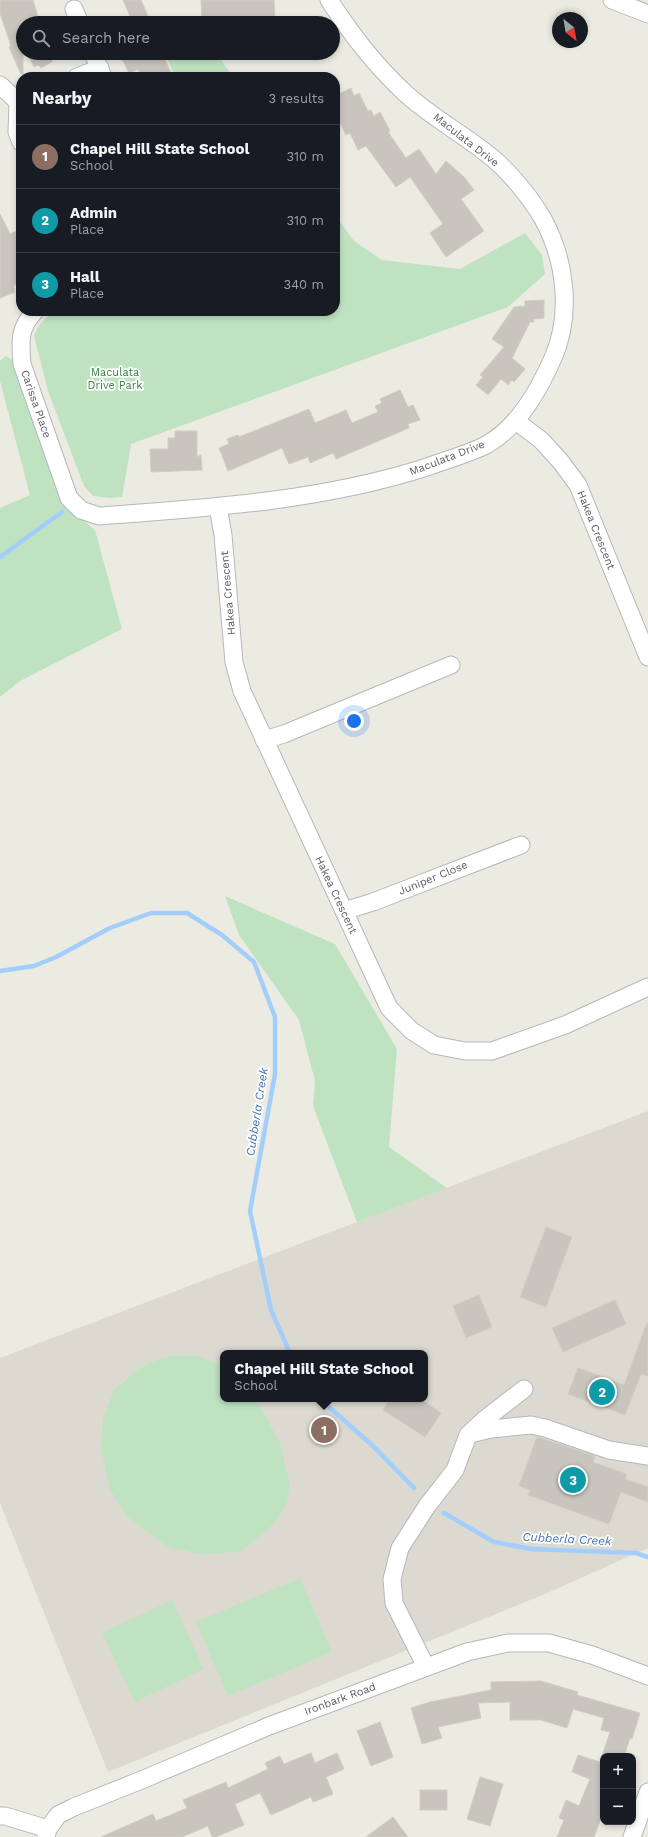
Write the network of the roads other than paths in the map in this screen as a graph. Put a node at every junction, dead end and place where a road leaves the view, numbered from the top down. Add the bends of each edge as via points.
1 (329, 0) edge
2 (612, 0) edge
3 (648, 14) edge
4 (340, 16) edge
5 (340, 16) edge
6 (99, 66) edge
7 (88, 72) edge
8 (0, 85) edge
9 (16, 98) edge
10 (30, 316) edge
11 (516, 421) junction
12 (69, 498) joint
13 (218, 507) junction
14 (648, 657) edge
15 (451, 665) dead end
16 (264, 740) junction
17 (521, 845) dead end
18 (344, 911) junction
19 (648, 987) edge
20 (524, 1389) dead end
21 (468, 1435) junction
22 (648, 1456) edge
23 (426, 1667) junction
24 (648, 1676) edge
25 (648, 1792) edge
26 (0, 1816) edge
27 (47, 1833) edge
28 (632, 1837) edge

1 - 4 street, Maculata Drive
2 - 3 street
5 - 11 street, Maculata Drive via 357,42 407,94 493,158 517,184 542,219 560,258 564,300 560,342 543,382
6 - 7 street
8 - 9 street
10 - 12 street, Carissa Place via 26,321 20,340 22,364
11 - 13 street, Maculata Drive via 487,444 394,478 347,488
11 - 14 street, Hakea Crescent via 541,440 578,486
12 - 13 street, Maculata Drive via 82,510 99,516
13 - 16 street, Hakea Crescent via 223,535 234,662 242,691
15 - 16 street
16 - 18 street, Hakea Crescent
17 - 18 street, Juniper Close
18 - 19 street, Hakea Crescent via 389,1008 412,1031 434,1045 465,1051 492,1051 565,1025
20 - 21 street
21 - 22 street via 491,1429 531,1425 609,1450
21 - 23 street via 455,1470 427,1506 400,1548 392,1579 394,1603
23 - 24 street, Ironbark Road via 467,1652 508,1644 549,1643 592,1655
23 - 27 street, Ironbark Road via 268,1726 74,1807 58,1815
25 - 28 street
26 - 27 street via 10,1817

